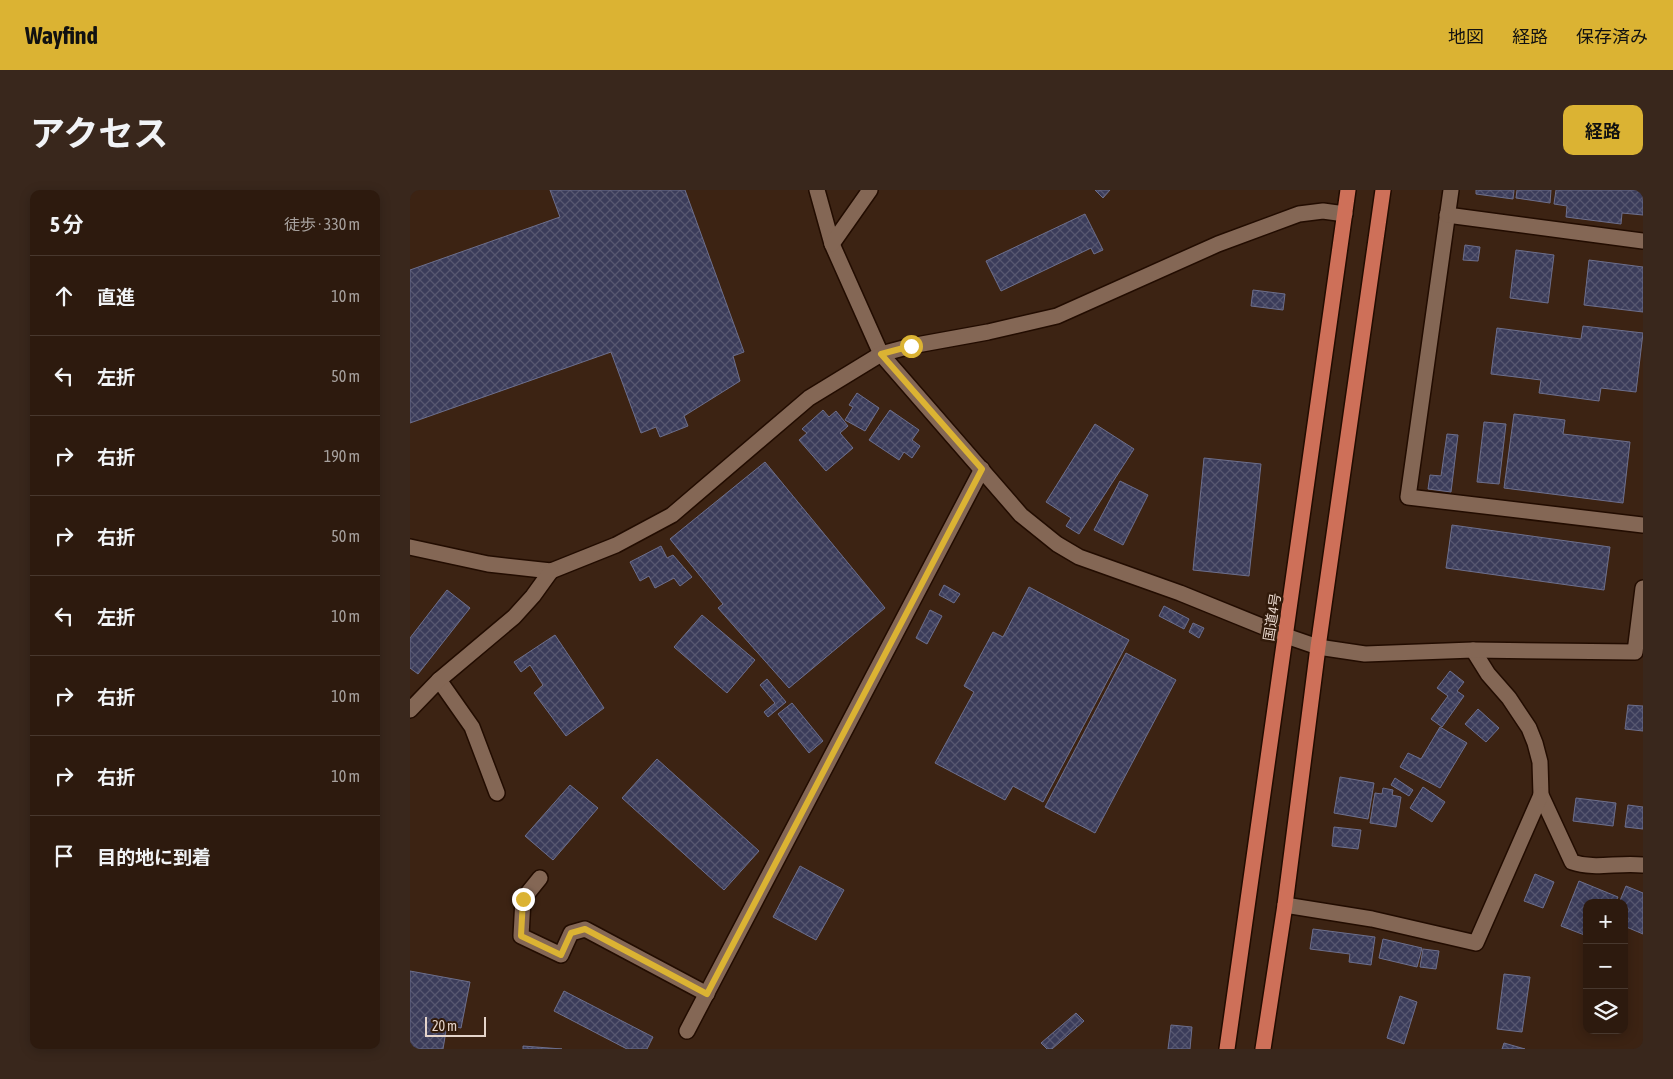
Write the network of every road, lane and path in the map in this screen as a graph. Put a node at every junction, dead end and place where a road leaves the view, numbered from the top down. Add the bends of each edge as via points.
1 (817, 190) edge
2 (870, 190) edge
3 (1348, 190) edge
4 (1383, 190) edge
5 (1451, 190) edge
6 (1345, 214) junction
7 (1447, 215) junction
8 (1643, 241) edge
9 (832, 244) junction
10 (881, 354) junction
11 (982, 469) junction
12 (1643, 525) edge
13 (410, 547) edge
14 (551, 572) junction
15 (1643, 588) edge
16 (1286, 636) junction
17 (1318, 647) junction
18 (1473, 650) junction
19 (439, 680) junction
20 (410, 710) edge
21 (497, 793) dead end
22 (1542, 795) junction
23 (1643, 865) edge
24 (540, 878) dead end
25 (1285, 905) junction
26 (707, 994) junction
27 (687, 1031) dead end
28 (1227, 1049) edge
29 (1263, 1049) edge

1 - 9 street
2 - 9 street
3 - 6 highway, 国道4号
4 - 17 highway
5 - 7 street
6 - 10 street via 1323,211 1299,214 1218,244 1057,316
6 - 16 highway, 国道4号
7 - 8 street
7 - 12 street via 1408,497
9 - 10 street
10 - 11 street
10 - 14 street via 809,398 672,515 616,545
11 - 16 street via 1021,515 1079,557
11 - 26 street
13 - 14 street via 488,564
14 - 19 street via 514,617
15 - 18 street via 1635,652
16 - 17 street
16 - 28 highway, 国道4号
17 - 18 street via 1365,654
17 - 25 highway
18 - 22 street via 1529,728 1540,762
19 - 20 street
19 - 21 street via 472,727
22 - 23 street via 1572,862 1584,866
22 - 25 street via 1476,943 1372,919
24 - 26 street via 523,899 521,936 561,955 571,933 585,929
25 - 29 highway
26 - 27 street

